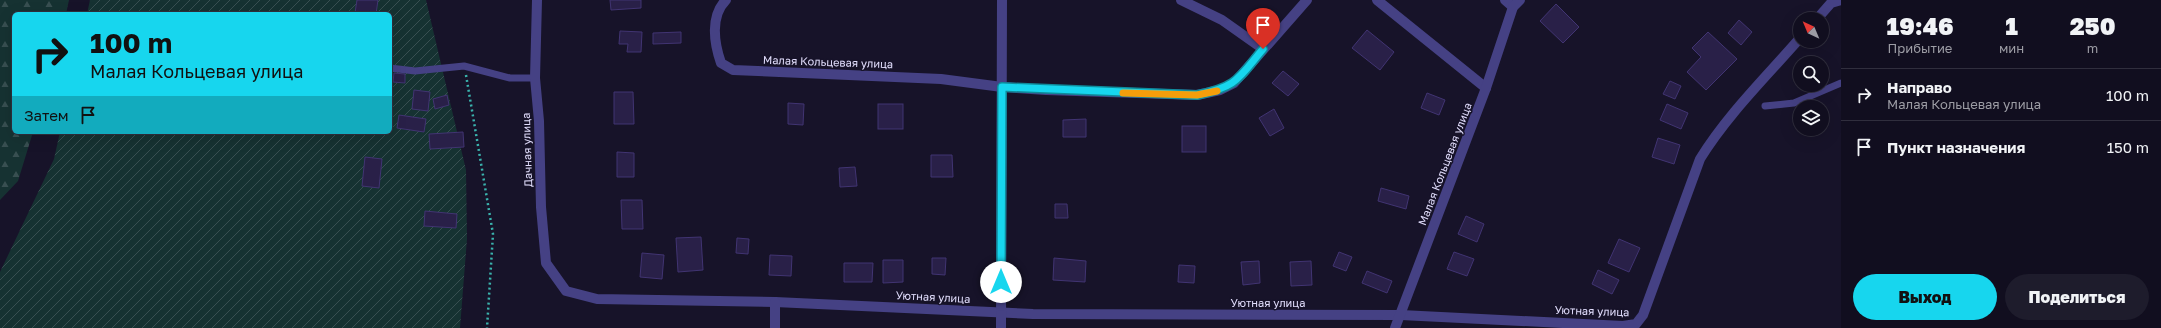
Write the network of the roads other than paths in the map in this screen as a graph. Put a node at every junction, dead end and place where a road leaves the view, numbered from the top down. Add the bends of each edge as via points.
1 (537, 0) edge
2 (726, 0) edge
3 (1002, 0) edge
4 (1181, 0) edge
5 (1307, 0) edge
6 (1377, 0) edge
7 (1505, 0) edge
8 (1841, 0) edge
9 (1516, 4) edge
10 (1823, 12) edge
11 (1793, 46) edge
12 (1263, 49) junction
13 (392, 68) edge
14 (536, 78) junction
15 (1841, 83) edge
16 (1002, 87) junction
17 (1486, 88) junction
18 (1765, 106) dead end
19 (566, 291) joint
20 (775, 302) junction
21 (1001, 312) junction
22 (1401, 315) junction
23 (775, 328) edge
24 (1001, 328) edge
25 (1395, 328) edge

1 - 14 street, Дачная улица
2 - 16 street, Малая Кольцевая улица via 719,7 715,21 716,50 721,63 733,70 941,79
3 - 16 street
4 - 12 street via 1222,20
5 - 12 street, Малая Кольцевая улица
6 - 17 street
7 - 9 street, Малая Кольцевая улица
8 - 10 street via 1831,3
9 - 17 street, Малая Кольцевая улица
11 - 22 street, Уютная улица via 1710,142 1700,159 1643,315 1636,324 1623,326
12 - 16 street, Малая Кольцевая улица via 1234,83 1220,90 1197,95
13 - 14 lane via 415,71 464,66 510,78
14 - 19 street, Дачная улица via 540,207 546,263
15 - 18 lane via 1794,103
16 - 21 street
17 - 22 street, Малая Кольцевая улица
19 - 20 street, Уютная улица via 597,299
20 - 21 street, Уютная улица
20 - 23 street
21 - 22 street, Уютная улица
21 - 24 street
22 - 25 street, Малая Кольцевая улица

